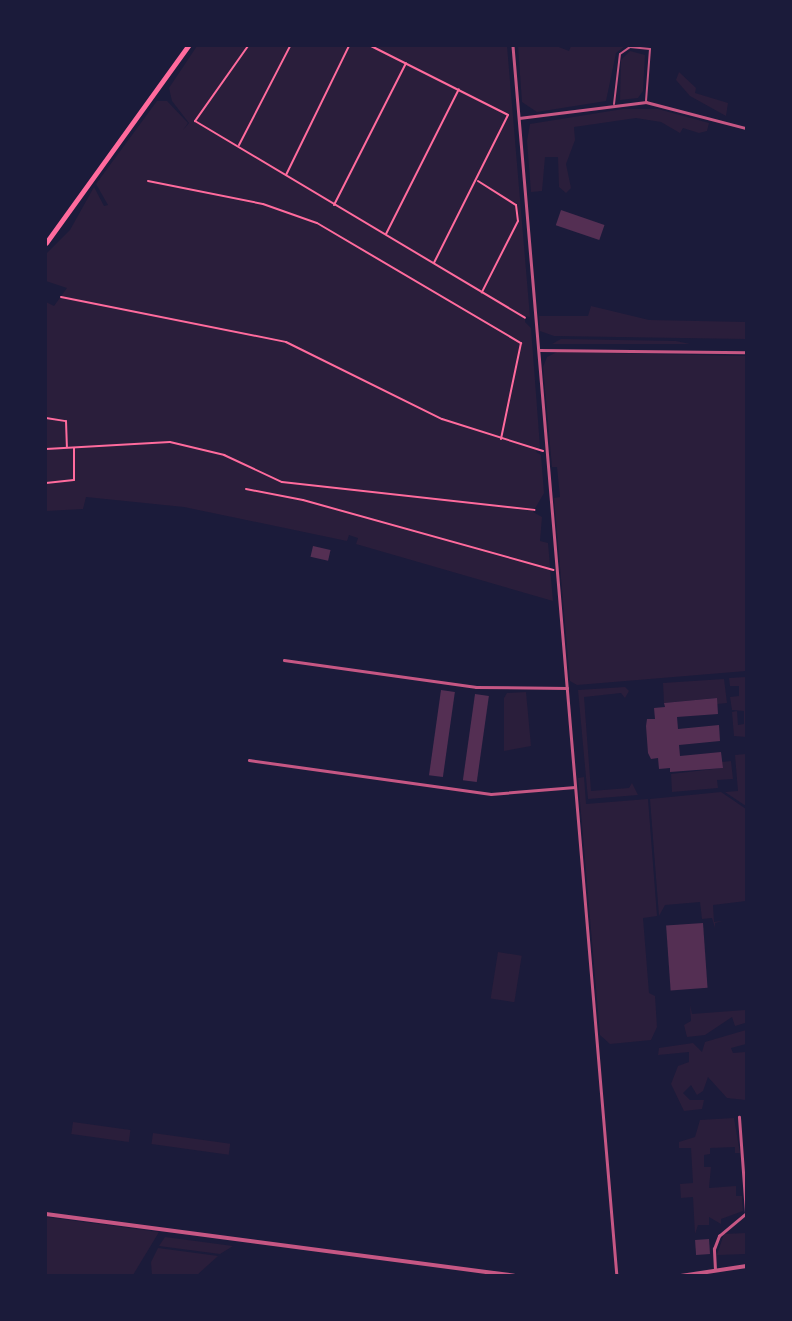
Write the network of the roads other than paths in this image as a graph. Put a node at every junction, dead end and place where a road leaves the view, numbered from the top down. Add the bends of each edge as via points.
1 (188, 46) edge
2 (513, 46) edge
3 (646, 102) junction
4 (614, 104) junction
5 (519, 118) junction
6 (747, 128) edge
7 (46, 243) edge
8 (539, 350) junction
9 (747, 352) edge
10 (284, 660) dead end
11 (567, 688) junction
12 (249, 760) dead end
13 (575, 787) junction
14 (739, 1117) dead end
15 (46, 1214) edge
16 (747, 1266) edge
17 (716, 1270) junction
18 (514, 1276) edge
19 (617, 1276) edge
20 (681, 1276) edge

1 - 7 main road
2 - 5 street
3 - 4 street
3 - 4 lane via 650,49 630,47 620,54
3 - 6 street
4 - 5 street
5 - 8 street
8 - 9 street
8 - 11 street
10 - 11 street via 476,687
11 - 13 street
12 - 13 street via 491,794
13 - 19 street
14 - 17 street via 746,1213 719,1236 714,1250
15 - 18 street
16 - 17 street
17 - 20 street

